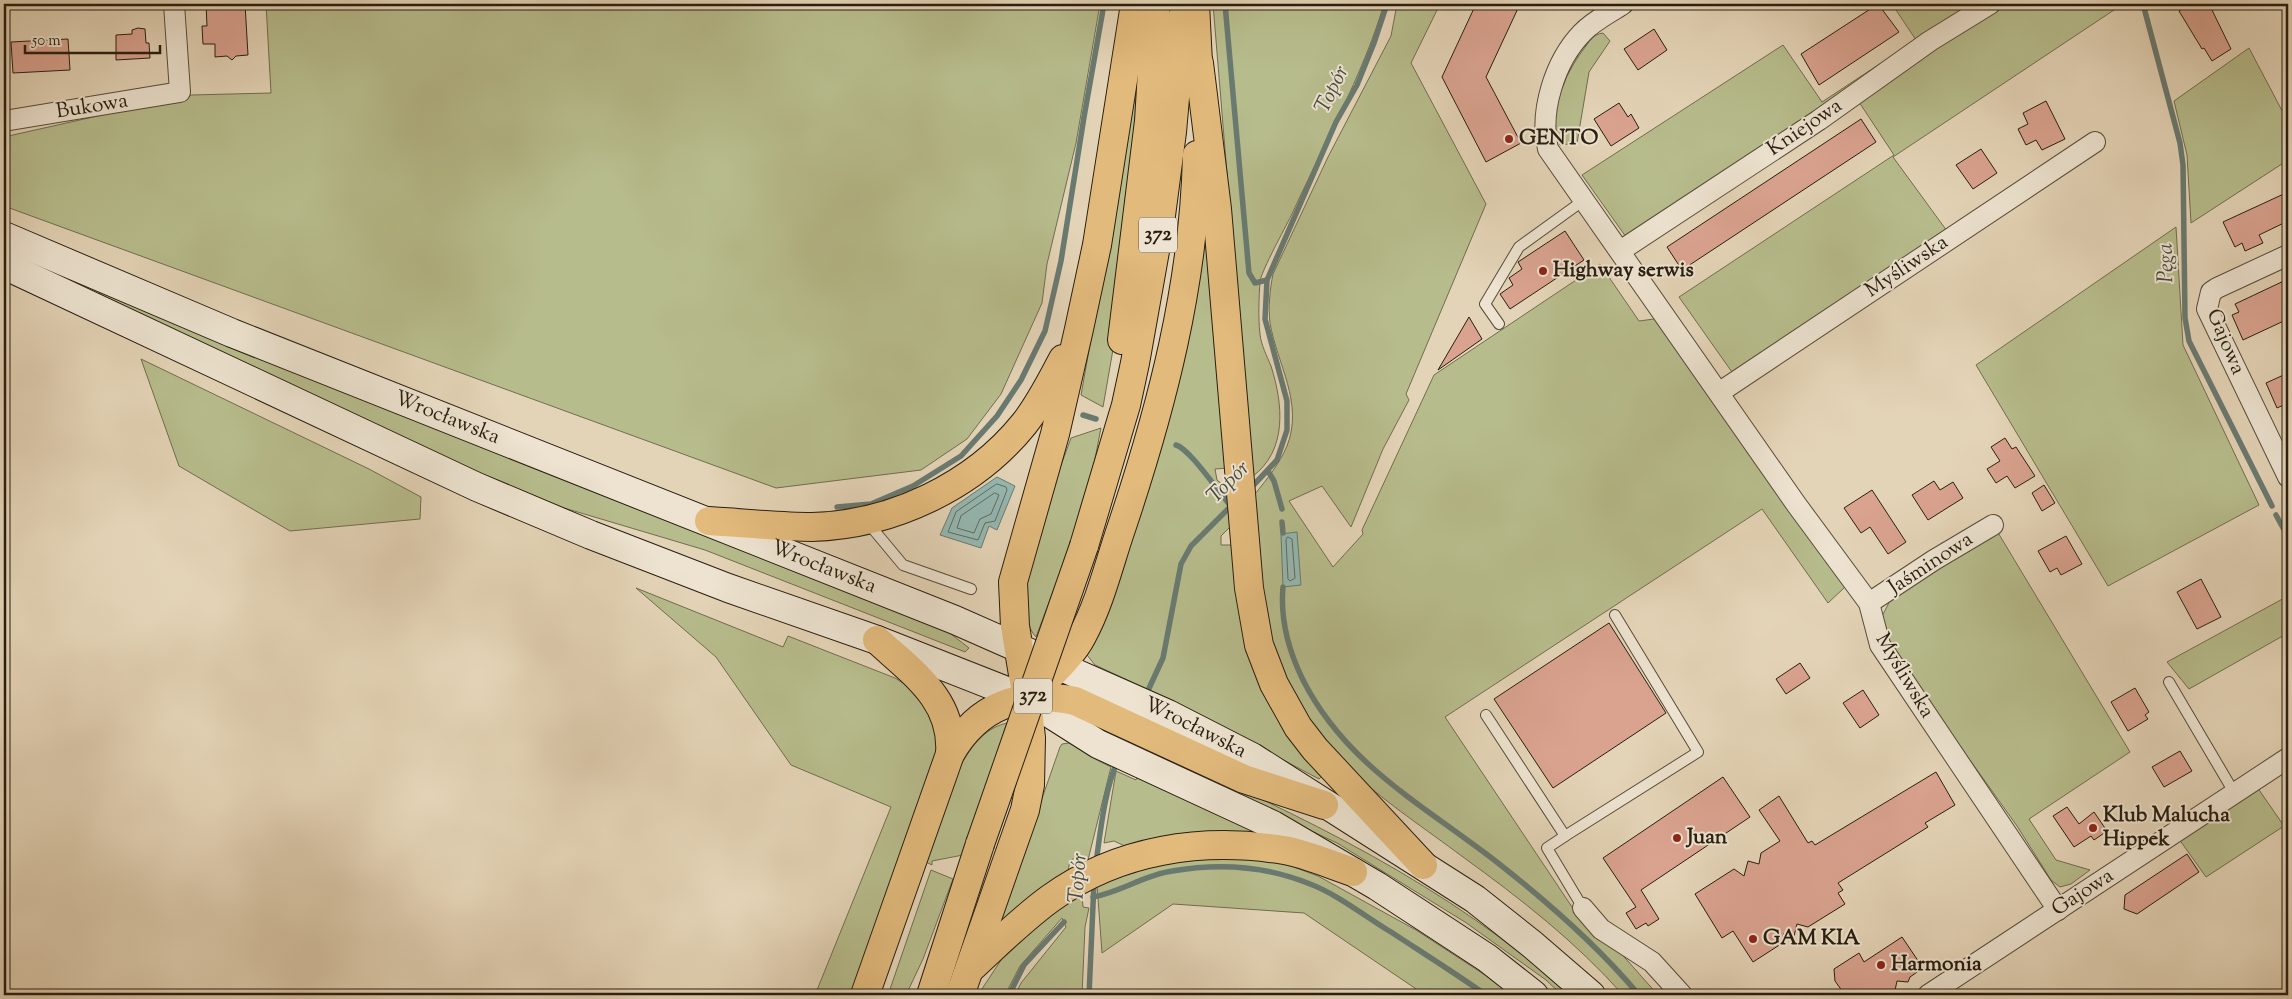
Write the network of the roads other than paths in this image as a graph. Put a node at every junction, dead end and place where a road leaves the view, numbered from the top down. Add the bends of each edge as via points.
1 (174, 4) edge
2 (1136, 4) edge
3 (1156, 4) edge
4 (1183, 4) edge
5 (1195, 4) edge
6 (1623, 4) edge
7 (1990, 4) edge
8 (1199, 64) junction
9 (4, 121) edge
10 (2095, 142) dead end
11 (1584, 200) junction
12 (4, 236) edge
13 (1620, 251) junction
14 (2288, 256) edge
15 (4, 265) edge
16 (1499, 324) dead end
17 (1080, 329) junction
18 (1720, 392) junction
19 (2280, 439) edge
20 (1108, 463) junction
21 (2288, 477) edge
22 (866, 520) junction
23 (709, 521) junction
24 (1993, 525) dead end
25 (971, 589) dead end
26 (1869, 603) junction
27 (1615, 615) dead end
28 (877, 640) junction
29 (1018, 647) junction
30 (1060, 664) junction
31 (2169, 682) dead end
32 (1027, 699) junction
33 (1486, 715) dead end
34 (1162, 725) junction
35 (950, 754) junction
36 (2288, 758) edge
37 (2235, 794) junction
38 (1565, 836) junction
39 (1423, 865) junction
40 (1353, 872) junction
41 (963, 895) junction
42 (1583, 908) joint
43 (2058, 910) junction
44 (969, 969) junction
45 (865, 995) edge
46 (914, 995) edge
47 (931, 995) edge
48 (960, 995) edge
49 (1534, 995) edge
50 (1590, 995) edge
51 (1682, 995) edge
52 (1928, 995) edge

1 - 9 street, Bukowa via 180,92
2 - 17 main road
3 - 20 main road, 372 via 1149,121
4 - 20 main road, 372 via 1160,223 1136,363
5 - 8 main road
6 - 11 street, Myśliwska via 1583,31 1566,51 1550,97 1545,134 1548,149
7 - 13 street, Kniejowa via 1930,41 1820,120
8 - 30 main road via 1194,208 1168,374 1146,456 1098,598 1082,636
8 - 39 main road via 1217,209 1245,546 1259,644 1274,684 1298,727
10 - 18 street, Myśliwska
11 - 13 street, Myśliwska
11 - 16 lane via 1519,247 1485,304
12 - 23 main road, Wrocławska via 241,336
13 - 18 street, Myśliwska
14 - 19 street, Gajowa via 2217,288 2208,299 2209,316
15 - 28 main road via 477,487 728,588
17 - 22 main road via 1040,401 1001,450 947,489 890,514
17 - 29 main road via 1055,434 1013,582
18 - 26 street, Myśliwska via 1796,504
19 - 21 street, Gajowa
20 - 41 main road, 372, bridge via 1084,546
22 - 23 main road via 813,527
22 - 25 lane via 903,565
23 - 29 main road, Wrocławska
24 - 26 street, Jaśminowa
26 - 43 street, Myśliwska via 1880,645
27 - 38 lane via 1698,752
28 - 32 main road
28 - 35 main road via 933,692 949,728
29 - 30 main road, Wrocławska
29 - 32 main road
30 - 32 main road
30 - 34 main road, Wrocławska via 1117,690
31 - 37 lane
32 - 34 main road via 1054,697 1075,701 1107,715
32 - 35 main road via 1006,703 987,712 961,736
32 - 40 main road via 1098,744 1273,825
32 - 44 main road via 1031,760 1025,810
33 - 38 lane
34 - 39 main road via 1244,779 1324,805
35 - 45 main road
36 - 37 street, Gajowa
37 - 43 street, Gajowa
38 - 42 lane via 1547,848
39 - 50 main road via 1497,916
40 - 44 main road via 1286,850 1238,845 1176,847 1141,854 1084,877 1050,898
40 - 49 main road via 1487,958
41 - 46 main road, 372
41 - 47 main road, 372
42 - 51 street via 1601,929 1652,962
43 - 52 street, Gajowa
44 - 48 main road

